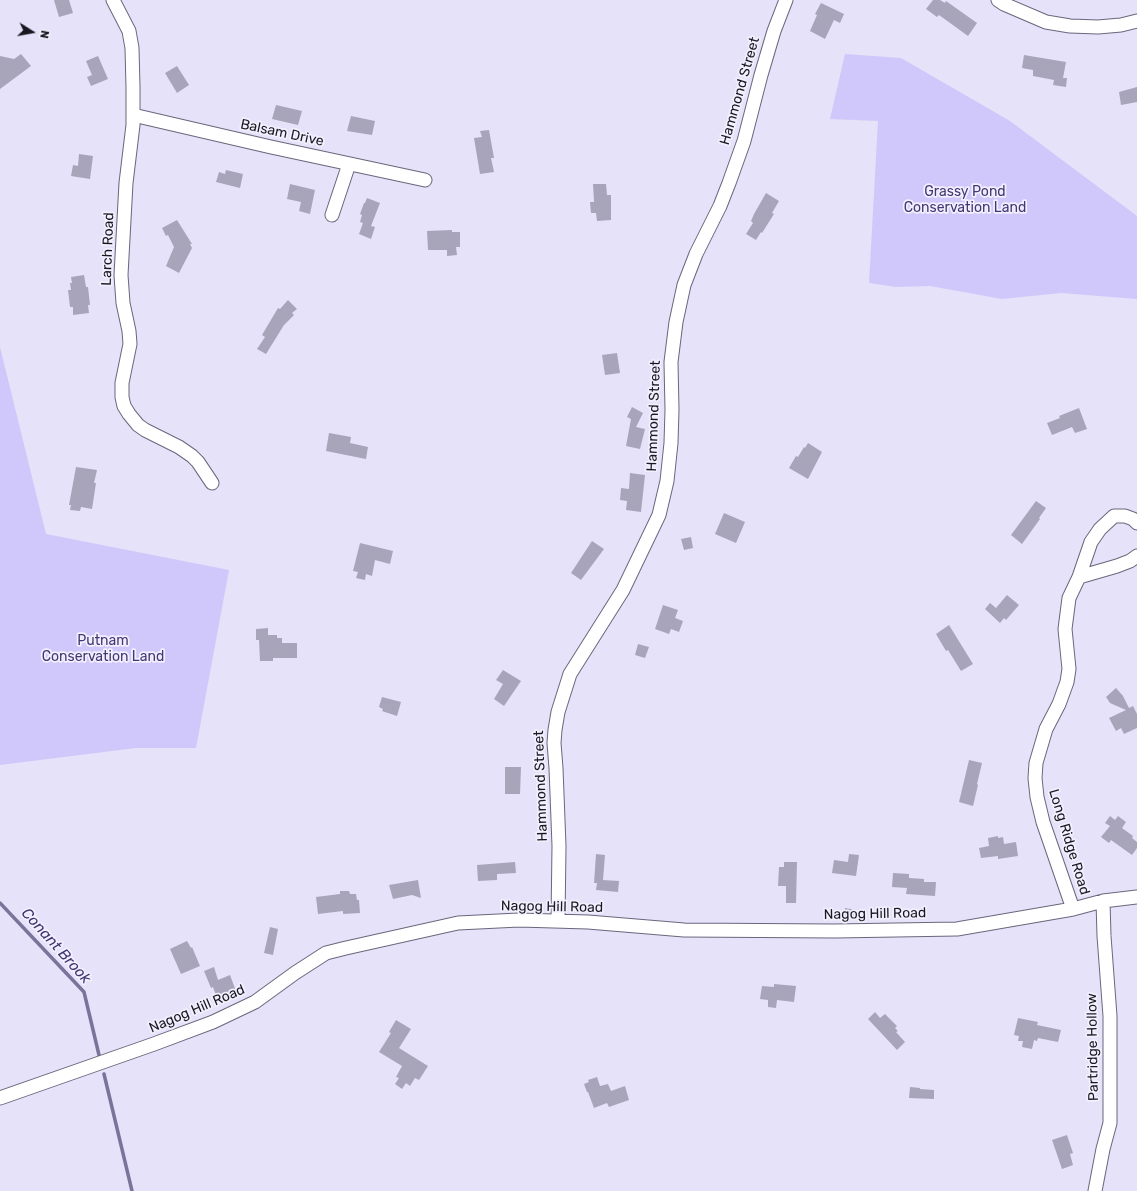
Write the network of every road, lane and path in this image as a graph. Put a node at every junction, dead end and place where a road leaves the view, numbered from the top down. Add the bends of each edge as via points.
1 (113, 0) edge
2 (786, 0) edge
3 (998, 0) edge
4 (1137, 21) edge
5 (133, 115) junction
6 (349, 164) junction
7 (425, 180) dead end
8 (332, 215) dead end
9 (212, 483) dead end
10 (1137, 523) edge
11 (1137, 556) edge
12 (1079, 577) junction
13 (1137, 897) edge
14 (1103, 901) junction
15 (1073, 909) junction
16 (558, 921) junction
17 (0, 1098) edge
18 (1096, 1191) edge

1 - 5 street, Larch Road via 129,31 132,48
2 - 16 street, Hammond Street via 760,75 744,141 720,206 696,254 684,286 671,362 671,443 667,481 659,515 623,590 570,674 558,712 554,743 559,846
3 - 4 street via 1046,22 1070,26 1098,27
5 - 6 street, Balsam Drive
5 - 9 street, Larch Road via 121,275 130,339 122,397 124,406 138,425 192,456
6 - 7 street, Balsam Drive
6 - 8 street
10 - 12 street, Long Ridge Road via 1125,516 1114,516 1100,529 1091,542
11 - 12 street via 1117,566
12 - 15 street, Long Ridge Road via 1069,598 1065,629 1069,669 1067,682 1060,704 1046,729 1036,763 1035,778 1043,822
13 - 14 street, Nagog Hill Road
14 - 15 street, Nagog Hill Road
14 - 18 street, Partridge Hollow via 1110,1016 1110,1122
15 - 16 street, Nagog Hill Road via 957,929 684,930
16 - 17 street, Nagog Hill Road via 458,923 326,953 255,1002 213,1022

